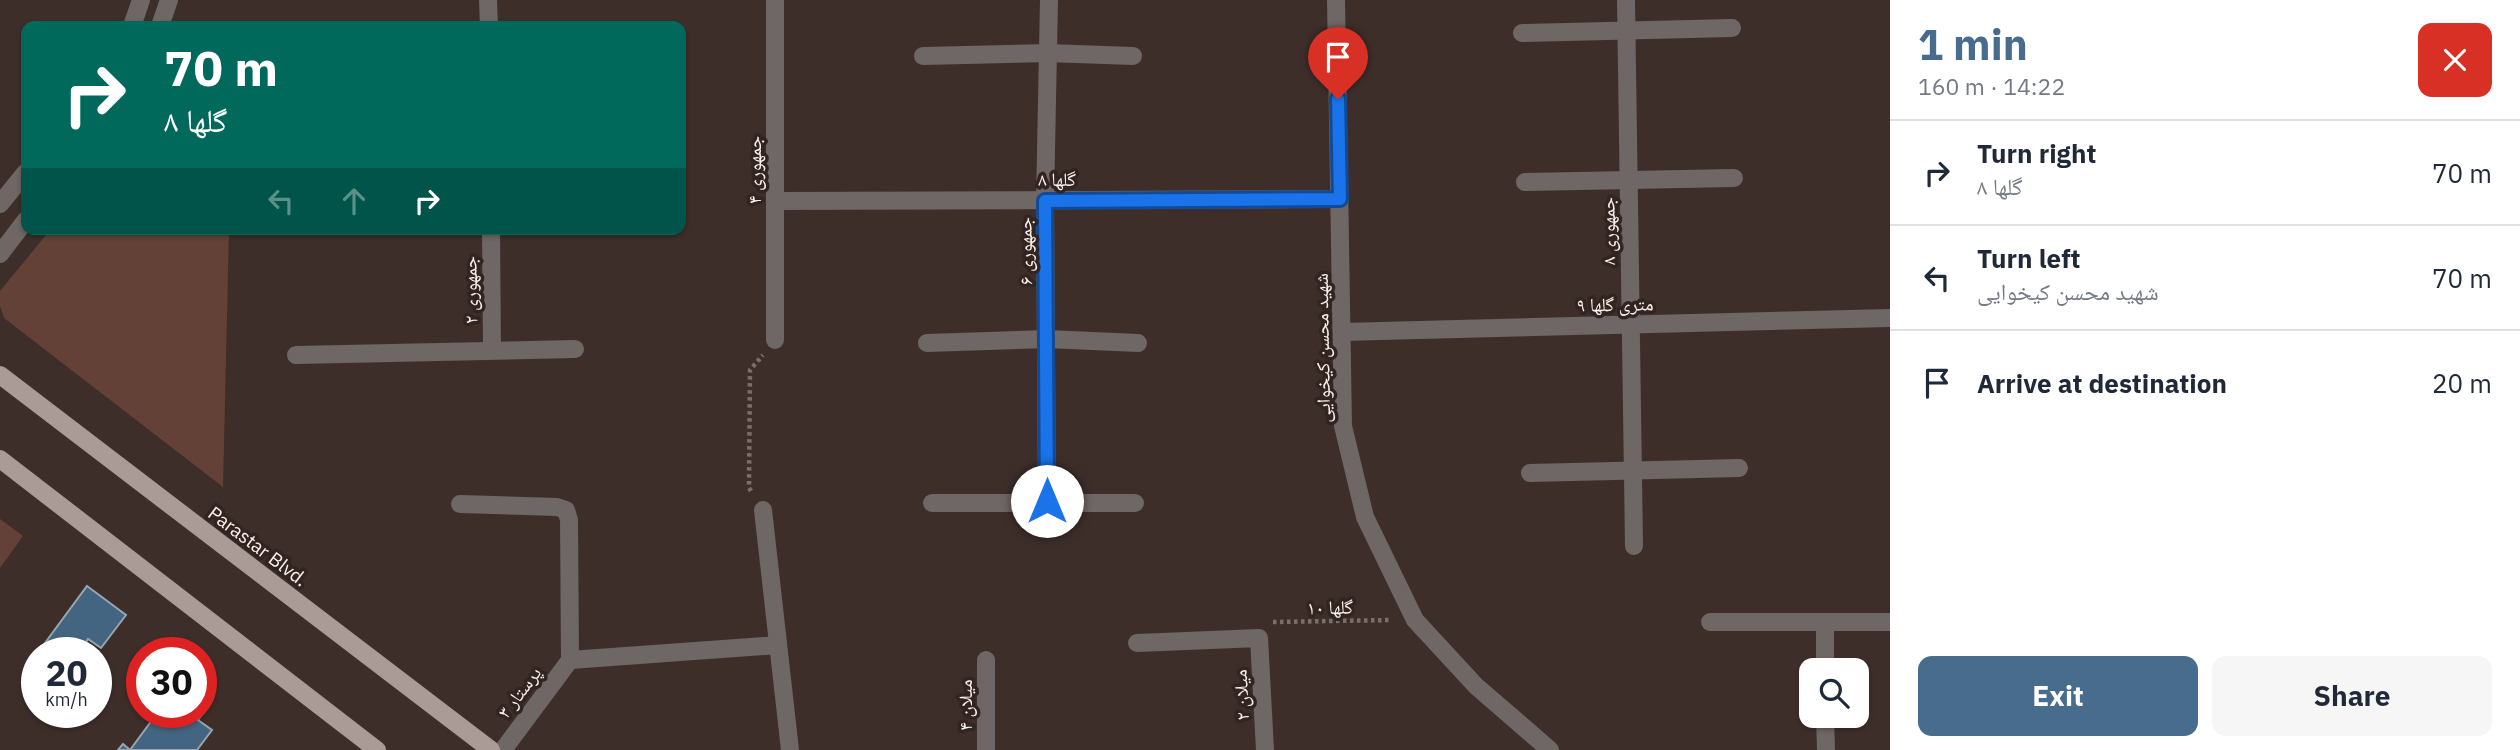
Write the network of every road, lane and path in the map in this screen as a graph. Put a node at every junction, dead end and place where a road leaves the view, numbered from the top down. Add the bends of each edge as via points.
1 (141, 0) edge
2 (170, 0) edge
3 (182, 0) edge
4 (488, 0) edge
5 (775, 0) edge
6 (1049, 0) edge
7 (1336, 0) edge
8 (1626, 0) edge
9 (134, 21) edge
10 (162, 21) edge
11 (175, 21) edge
12 (489, 21) edge
13 (1732, 28) dead end
14 (1626, 30) junction
15 (1522, 33) dead end
16 (1048, 53) junction
17 (923, 56) dead end
18 (1133, 56) dead end
19 (21, 178) edge
20 (1734, 178) dead end
21 (1629, 180) junction
22 (1525, 182) dead end
23 (1340, 199) junction
24 (775, 201) junction
25 (1045, 201) junction
26 (0, 204) edge
27 (21, 227) edge
28 (491, 235) edge
29 (0, 254) edge
30 (1890, 318) edge
31 (1631, 324) junction
32 (1342, 332) junction
33 (1046, 339) junction
34 (775, 340) joint
35 (927, 343) dead end
36 (1138, 343) dead end
37 (575, 349) dead end
38 (492, 350) junction
39 (296, 355) dead end
40 (0, 375) edge
41 (0, 459) edge
42 (1740, 468) dead end
43 (1633, 471) junction
44 (1530, 473) dead end
45 (1047, 501) junction
46 (932, 503) dead end
47 (1135, 503) dead end
48 (460, 504) dead end
49 (763, 510) joint
50 (1634, 546) dead end
51 (1415, 620) junction
52 (1710, 622) dead end
53 (1825, 622) junction
54 (1890, 622) edge
55 (1259, 638) junction
56 (1137, 643) dead end
57 (778, 645) junction
58 (1825, 658) edge
59 (570, 660) junction
60 (986, 660) dead end
61 (1825, 728) edge
62 (377, 750) edge
63 (491, 750) edge
64 (503, 750) edge
65 (790, 750) edge
66 (986, 750) edge
67 (1265, 750) edge
68 (1550, 750) edge
69 (1826, 750) edge

1 - 9 street
2 - 10 street
3 - 11 street
4 - 12 street
5 - 24 street, جمهوری ۴
6 - 16 street, جمهوری ۶
7 - 23 street, شهید محسن کیخوایی
8 - 14 street, جمهوری ۸
13 - 14 street
14 - 15 street
14 - 21 street, جمهوری ۸
16 - 17 street
16 - 18 street
16 - 25 street, جمهوری ۶
19 - 26 street
20 - 21 street
21 - 22 street
21 - 31 street, جمهوری ۸
23 - 25 street, گلها ۸
23 - 32 street, شهید محسن کیخوایی
24 - 25 street, گلها ۸
24 - 34 street, جمهوری ۴
25 - 33 street, جمهوری ۶
27 - 29 street
28 - 38 street, جمهوری ۲
30 - 31 street, ۹ متری گلها
31 - 32 street, ۹ متری گلها
31 - 43 street, جمهوری ۸
32 - 51 street, شهید محسن کیخوایی via 1343,426 1365,517
33 - 35 street
33 - 36 street
33 - 45 street, جمهوری ۶
34 - 49 path via 750,370 749,488
37 - 38 street
38 - 39 street
40 - 63 main road, Parastar Blvd.
41 - 62 main road
42 - 43 street
43 - 44 street
43 - 50 street, جمهوری ۸
45 - 46 street
45 - 47 street
48 - 59 street via 566,510
49 - 57 street
51 - 55 path, گلها ۱۰ via 1262,622
51 - 68 street, شهید محسن کیخوایی via 1476,686
52 - 53 street
53 - 54 street
53 - 58 street
55 - 56 street
55 - 67 street, میلان ۲
57 - 59 street
57 - 65 street
59 - 64 street, پرستار ۳
60 - 66 street, میلان ۴
61 - 69 street

